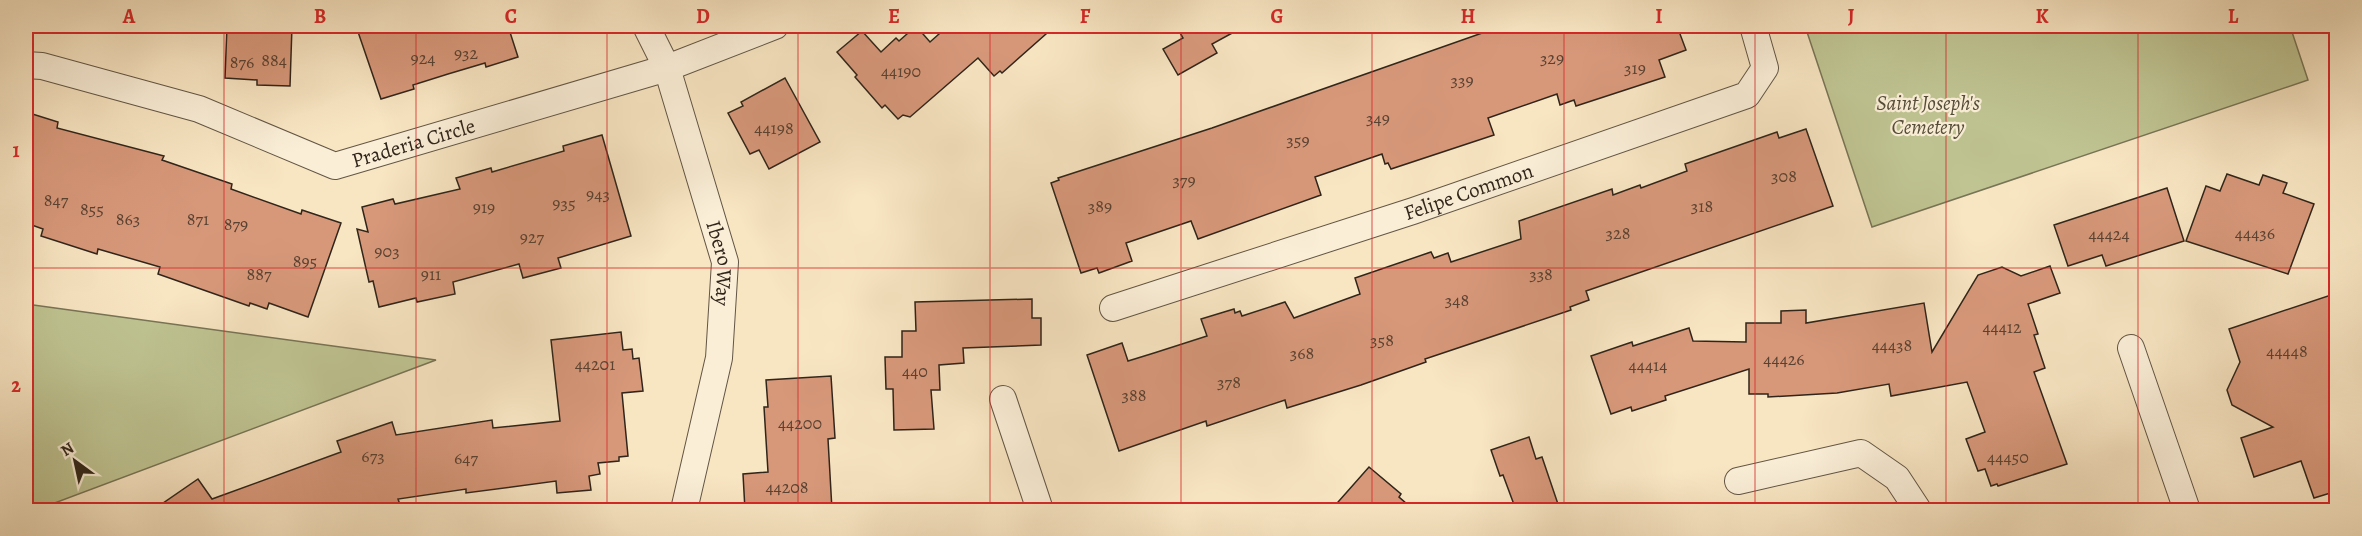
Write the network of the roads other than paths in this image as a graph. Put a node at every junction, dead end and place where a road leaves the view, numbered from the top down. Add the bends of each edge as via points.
1 (646, 26) edge
2 (775, 26) edge
3 (1753, 26) edge
4 (26, 65) edge
5 (667, 68) junction
6 (1113, 308) dead end
7 (2131, 348) dead end
8 (1003, 399) dead end
9 (1738, 481) dead end
10 (684, 510) edge
11 (1040, 510) edge
12 (1918, 510) edge
13 (2187, 510) edge

1 - 5 street, Ibero Way
2 - 5 street, Praderia Circle
3 - 6 street, Felipe Common via 1765,68 1747,95 1413,212
4 - 5 street, Praderia Circle via 199,109 334,166
5 - 10 street, Ibero Way via 725,262 719,358
7 - 13 street
8 - 11 street
9 - 12 street via 1861,453 1897,478

